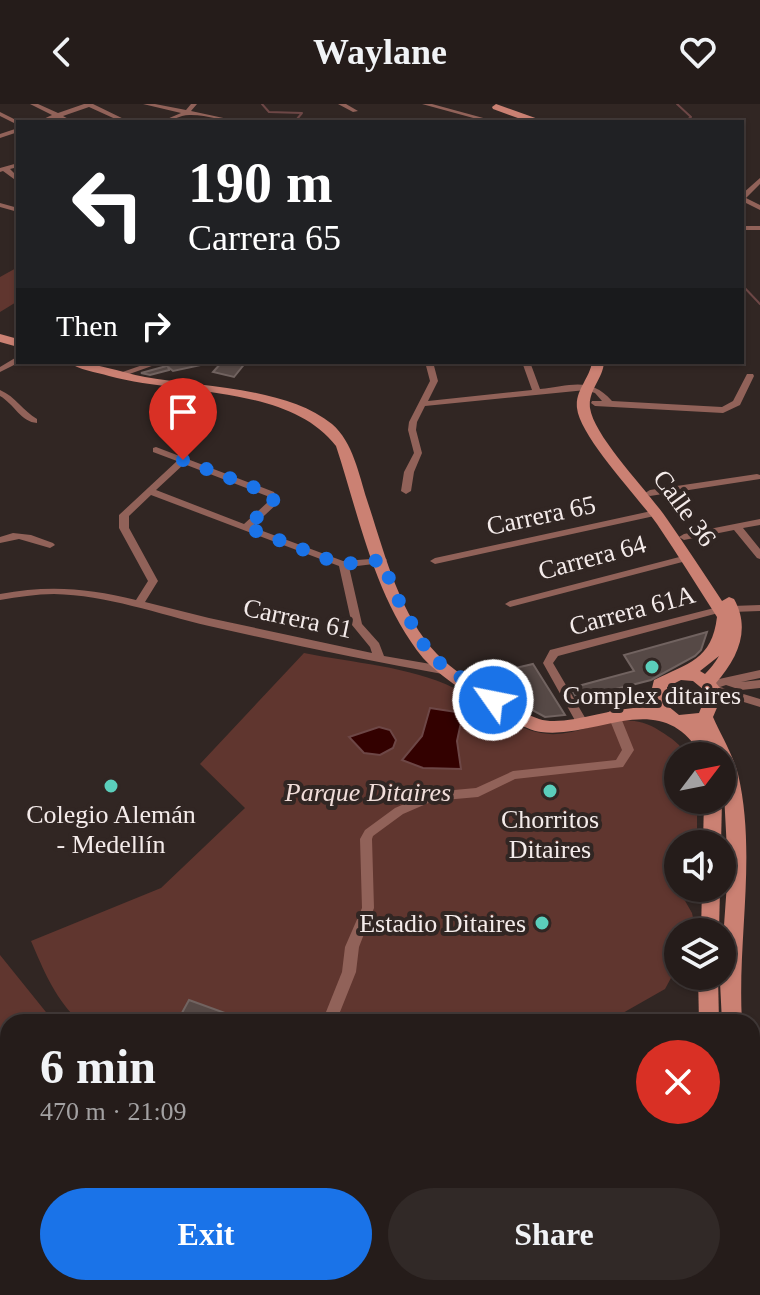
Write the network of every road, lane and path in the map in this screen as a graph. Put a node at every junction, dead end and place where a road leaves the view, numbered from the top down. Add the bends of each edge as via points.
1 (33, 104) edge
2 (89, 104) edge
3 (146, 104) edge
4 (194, 104) edge
5 (341, 104) edge
6 (425, 104) edge
7 (355, 111) dead end
8 (495, 111) edge
9 (186, 113) junction
10 (57, 116) junction
11 (221, 117) junction
12 (46, 120) edge
13 (66, 120) edge
14 (123, 120) edge
15 (168, 120) edge
16 (214, 120) edge
17 (232, 120) edge
18 (530, 120) edge
19 (760, 180) edge
20 (744, 196) edge
21 (81, 364) edge
22 (153, 364) edge
23 (430, 364) edge
24 (527, 364) edge
25 (598, 364) edge
26 (605, 364) edge
27 (118, 375) junction
28 (750, 376) dead end
29 (537, 392) junction
30 (0, 393) edge
31 (597, 396) junction
32 (423, 404) junction
33 (34, 421) dead end
34 (156, 450) dead end
35 (183, 460) junction
36 (757, 477) dead end
37 (150, 491) junction
38 (406, 491) dead end
39 (650, 493) junction
40 (656, 513) junction
41 (760, 522) edge
42 (246, 527) junction
43 (737, 527) junction
44 (684, 537) junction
45 (0, 540) edge
46 (50, 545) dead end
47 (760, 556) edge
48 (687, 558) junction
49 (382, 560) junction
50 (435, 561) dead end
51 (339, 566) junction
52 (0, 597) edge
53 (139, 603) junction
54 (510, 604) dead end
55 (760, 608) edge
56 (727, 609) junction
57 (379, 657) junction
58 (448, 671) junction
59 (679, 674) junction
60 (760, 674) edge
61 (660, 684) junction
62 (714, 684) junction
63 (760, 684) edge
64 (760, 703) edge
65 (618, 712) junction
66 (705, 717) junction
67 (673, 719) junction
68 (581, 721) junction
69 (702, 742) edge
70 (708, 990) edge
71 (332, 1014) edge
72 (709, 1014) edge
73 (732, 1014) edge

1 - 10 street
2 - 10 street
2 - 14 street
3 - 9 street
4 - 9 street
5 - 7 street
6 - 8 street via 475,117
8 - 18 main road
9 - 11 street
9 - 15 street
10 - 12 street
10 - 13 street
11 - 16 street
11 - 17 street
19 - 20 street
21 - 27 main road
22 - 27 street
23 - 32 street via 434,381
24 - 29 street
25 - 31 main road, Calle 36
26 - 31 main road, Calle 36
27 - 49 main road via 285,404 322,420 342,445
28 - 31 street via 730,409
29 - 31 street
29 - 32 street
30 - 33 street via 18,402
31 - 39 main road, Calle 36 via 594,416 599,429
31 - 40 main road, Calle 36 via 583,406 589,426
32 - 38 street via 413,422 418,453
34 - 35 street
35 - 37 street
35 - 42 street via 271,494 274,502
36 - 39 street
37 - 42 street
37 - 53 street via 123,521 153,581
39 - 44 main road, Calle 36
40 - 48 main road, Calle 36
40 - 50 street, Carrera 65
41 - 43 street
42 - 51 street
43 - 44 street
43 - 47 street
44 - 56 main road, Calle 36
45 - 46 street via 25,536
48 - 54 street, Carrera 64
48 - 56 main road, Calle 36
49 - 51 street
49 - 58 main road via 420,642
51 - 57 street via 357,625
52 - 53 street, Carrera 61 via 81,591
53 - 57 street, Carrera 61
55 - 56 street, Carrera 61A
56 - 59 main road via 708,662
56 - 62 main road via 737,624
56 - 68 street, Carrera 61A via 554,653 548,663
57 - 58 street, Carrera 61
58 - 68 main road via 539,726
59 - 61 main road
59 - 62 main road
60 - 62 street
61 - 65 main road
61 - 67 main road via 659,706
62 - 63 street
62 - 64 street
62 - 66 main road
65 - 67 main road via 639,710
65 - 68 main road
65 - 71 street via 628,750 619,764 513,775 478,792 432,797 399,811 369,833 368,908
66 - 67 main road
66 - 73 main road via 729,772 734,807
67 - 69 main road
70 - 72 main road

